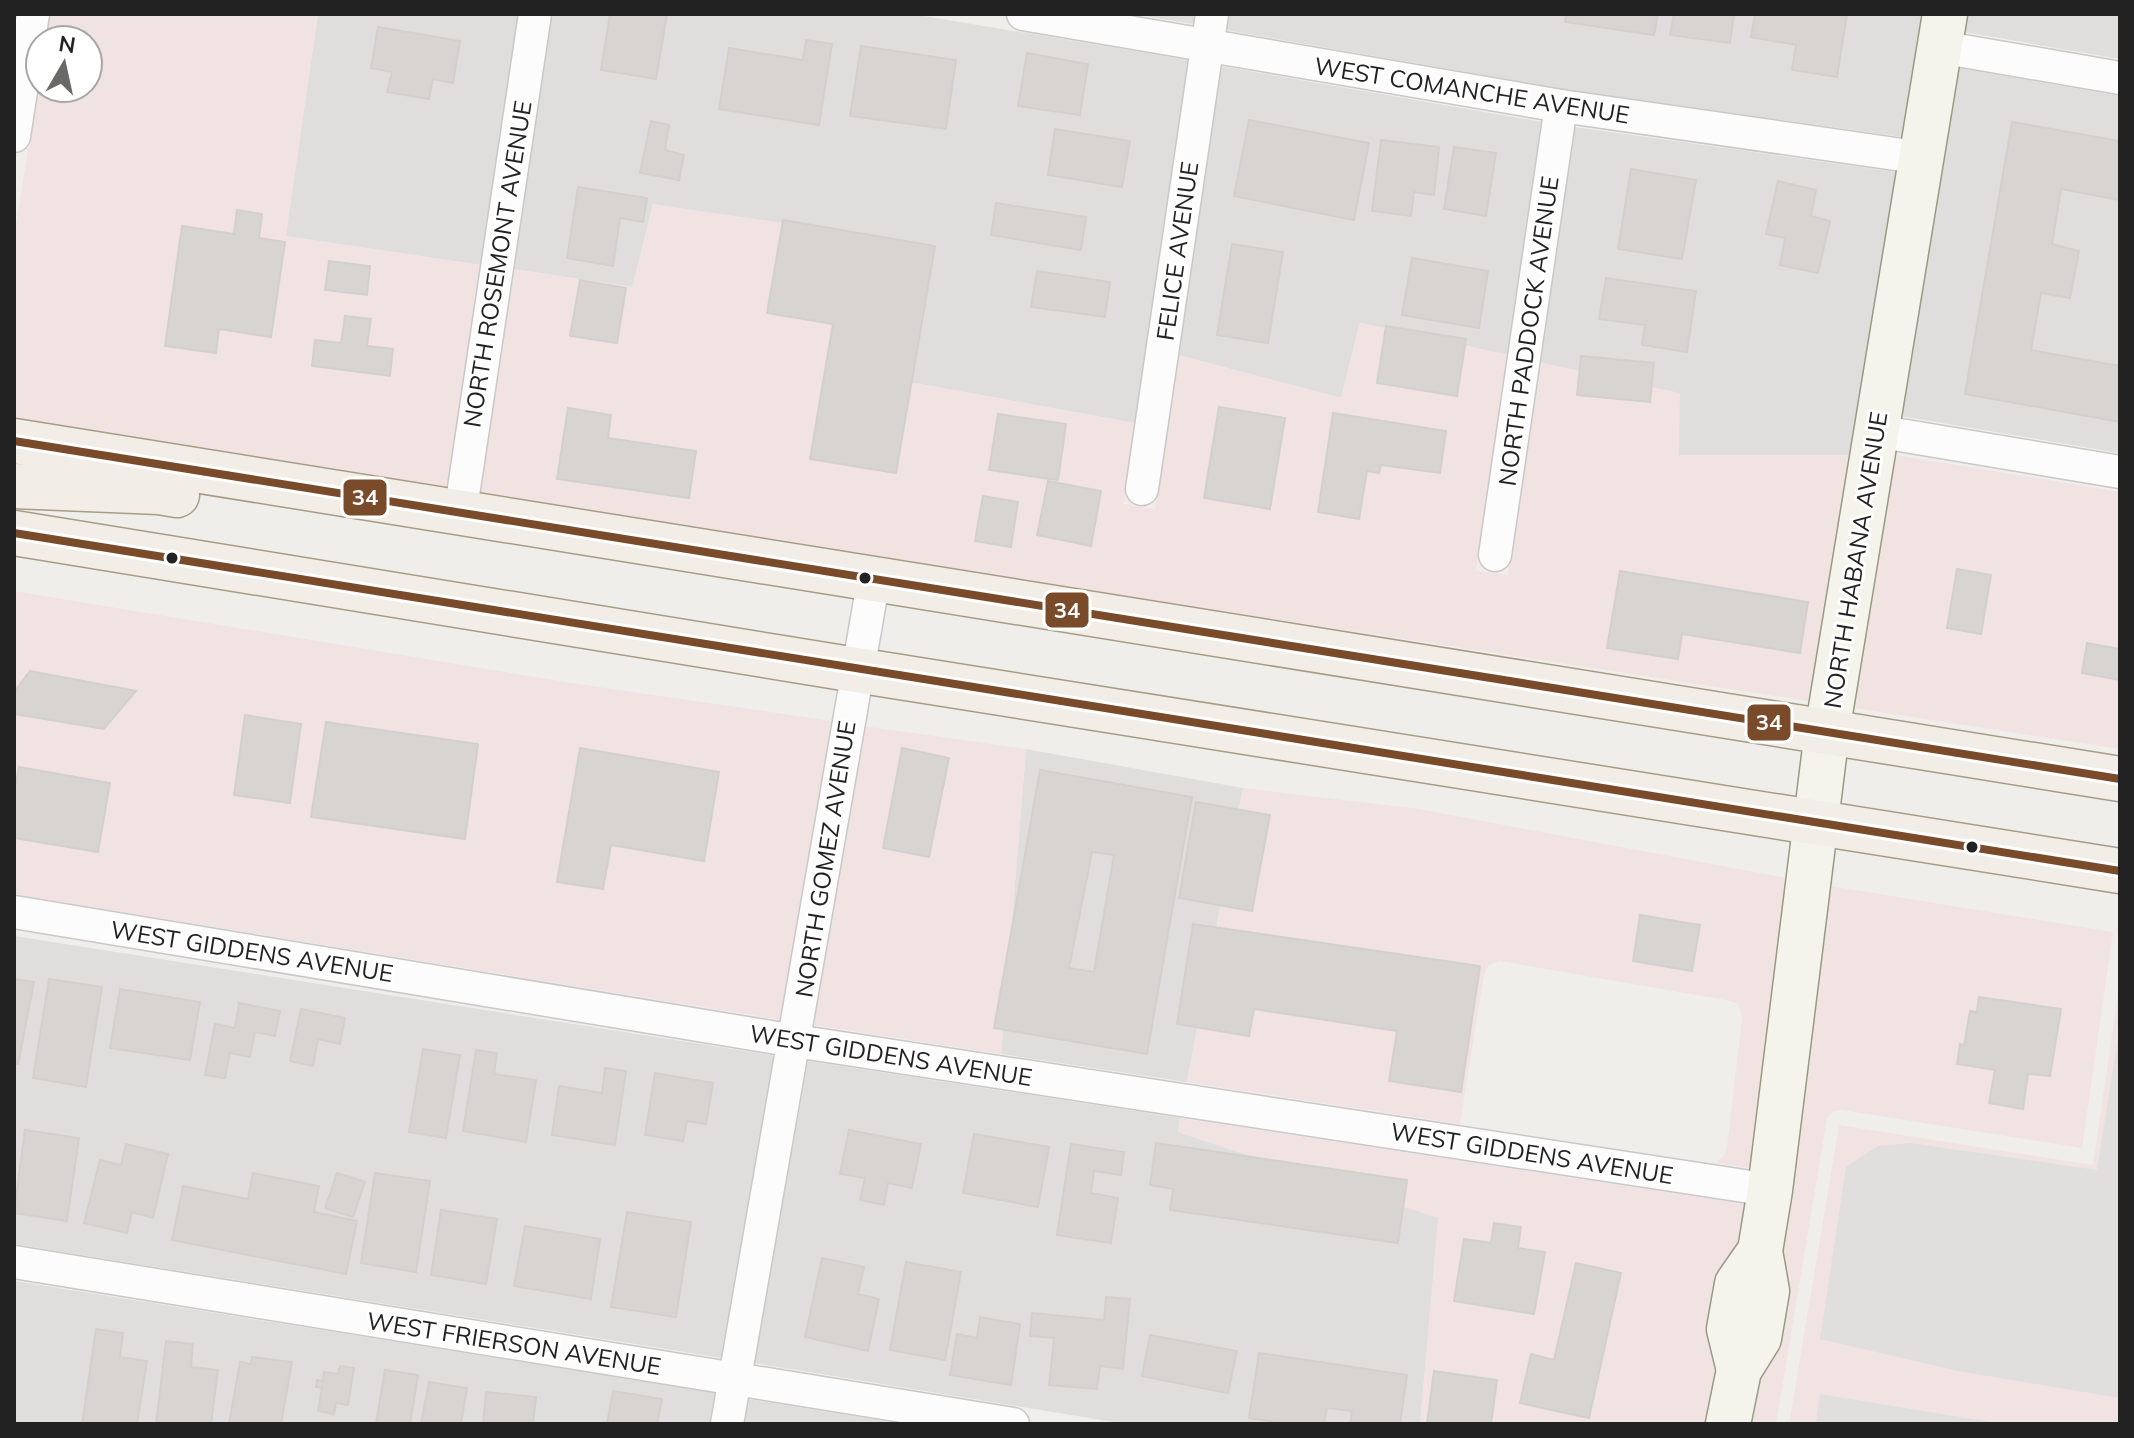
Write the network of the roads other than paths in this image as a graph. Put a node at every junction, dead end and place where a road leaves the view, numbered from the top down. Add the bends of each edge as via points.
1 (33, 14) edge
2 (535, 14) edge
3 (1023, 14) edge
4 (1210, 29) edge
5 (1943, 30) edge
6 (2120, 78) edge
7 (1561, 106) junction
8 (14, 136) edge
9 (1923, 158) junction
10 (1876, 431) junction
11 (14, 441) edge
12 (2120, 472) edge
13 (14, 486) edge
14 (1142, 489) dead end
15 (460, 515) junction
16 (14, 533) edge
17 (1495, 555) dead end
18 (874, 578) junction
19 (856, 670) junction
20 (1827, 732) junction
21 (2120, 779) edge
22 (1815, 820) junction
23 (2120, 871) edge
24 (14, 912) edge
25 (795, 1041) junction
26 (1770, 1190) junction
27 (14, 1262) edge
28 (735, 1378) junction
29 (727, 1424) edge
30 (1013, 1424) edge
31 (1728, 1424) edge

1 - 8 street
2 - 15 street, NORTH ROSEMONT AVENUE
3 - 4 street, WEST COMANCHE AVENUE
4 - 7 street, WEST COMANCHE AVENUE
4 - 14 street, FELICE AVENUE
5 - 6 street
5 - 9 street, NORTH HABANA AVENUE
7 - 9 street, WEST COMANCHE AVENUE
7 - 17 street, NORTH PADDOCK AVENUE
9 - 10 street, NORTH HABANA AVENUE
10 - 12 street
10 - 20 street, NORTH HABANA AVENUE
11 - 15 main road
13 - 15 main road via 159,492 426,534
15 - 18 main road
16 - 19 main road
18 - 19 street, NORTH GOMEZ AVENUE
18 - 20 main road
19 - 22 main road
19 - 25 street, NORTH GOMEZ AVENUE
20 - 21 main road
20 - 22 street, NORTH HABANA AVENUE
22 - 23 main road
22 - 26 street, NORTH HABANA AVENUE
24 - 25 street, WEST GIDDENS AVENUE
25 - 26 street, WEST GIDDENS AVENUE
25 - 28 street, NORTH GOMEZ AVENUE
26 - 31 street, NORTH HABANA AVENUE via 1760,1251 1737,1284 1731,1314 1729,1329 1739,1370
27 - 28 street, WEST FRIERSON AVENUE
28 - 29 street, NORTH GOMEZ AVENUE
28 - 30 street, WEST FRIERSON AVENUE

